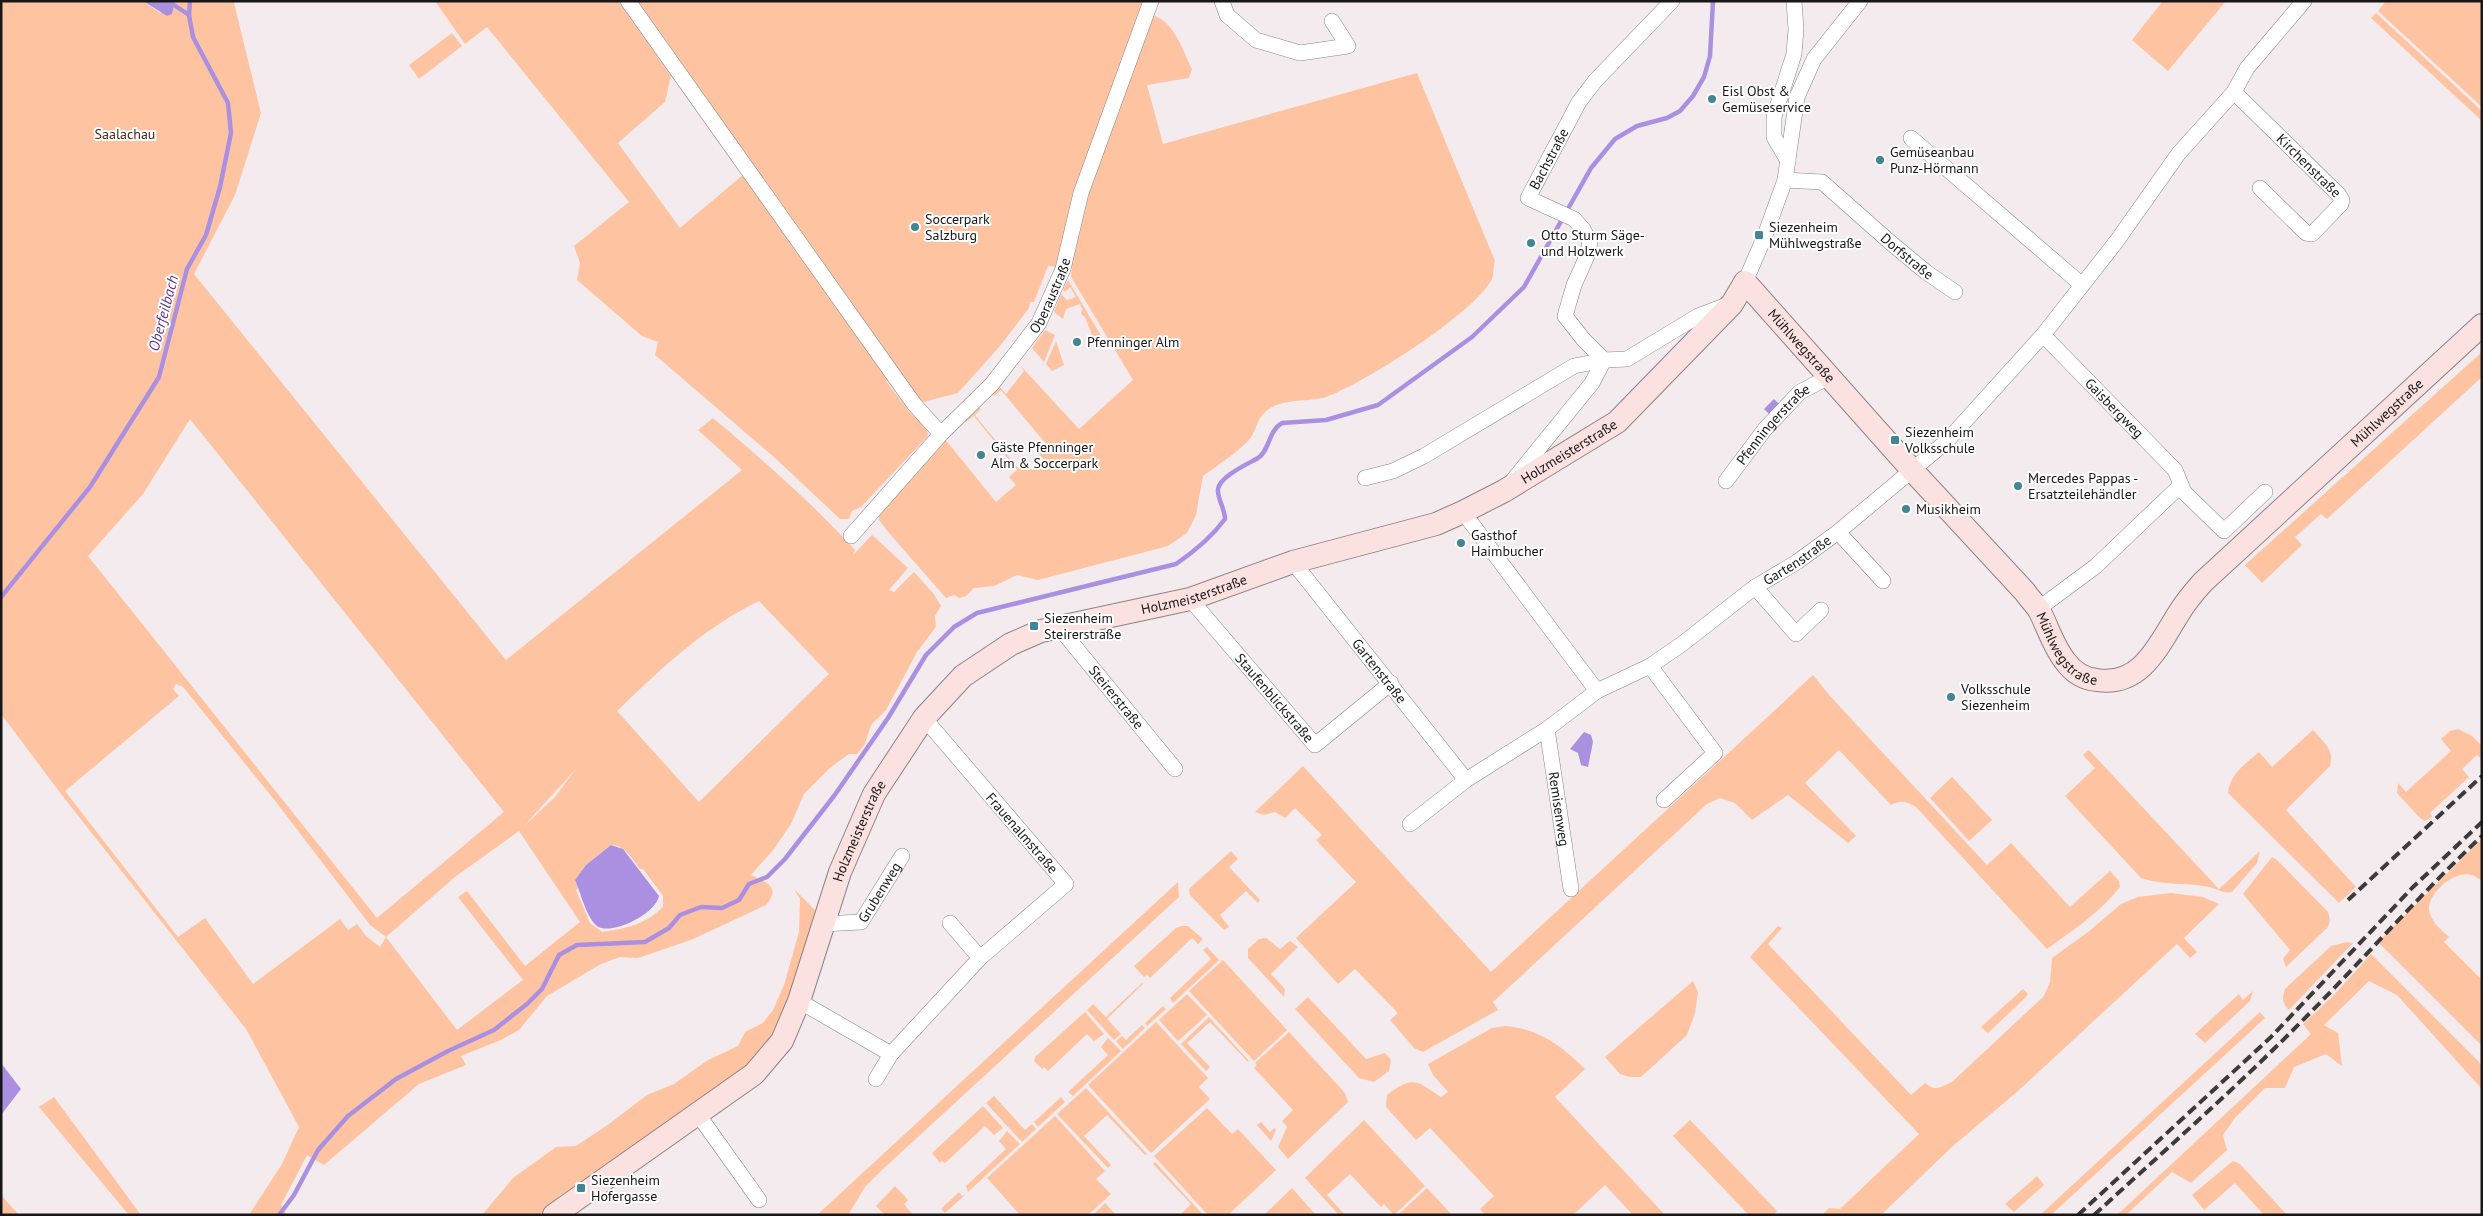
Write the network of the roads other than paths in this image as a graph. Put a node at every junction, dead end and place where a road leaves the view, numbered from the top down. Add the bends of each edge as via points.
1 (628, 1) edge
2 (1151, 1) edge
3 (1222, 1) edge
4 (1672, 1) edge
5 (1794, 1) edge
6 (1860, 1) edge
7 (2304, 1) edge
8 (1332, 21) dead end
9 (2234, 92) junction
10 (1911, 138) dead end
11 (1788, 161) junction
12 (1786, 180) junction
13 (2260, 188) dead end
14 (1745, 282) junction
15 (2081, 284) junction
16 (1955, 292) dead end
17 (1732, 304) junction
18 (2482, 325) edge
19 (2042, 335) junction
20 (1604, 360) junction
21 (1829, 377) junction
22 (941, 434) junction
23 (1913, 470) junction
24 (1365, 478) dead end
25 (1726, 481) dead end
26 (2181, 484) junction
27 (1504, 491) junction
28 (2264, 492) dead end
29 (1463, 512) junction
30 (1838, 532) junction
31 (851, 536) dead end
32 (1293, 562) junction
33 (1883, 581) dead end
34 (1755, 587) junction
35 (1190, 599) junction
36 (2038, 609) junction
37 (1821, 610) dead end
38 (1058, 626) junction
39 (1650, 666) junction
40 (1391, 683) junction
41 (1597, 691) junction
42 (924, 718) junction
43 (1547, 730) junction
44 (1175, 769) dead end
45 (1466, 780) junction
46 (1664, 800) dead end
47 (1410, 824) dead end
48 (902, 856) dead end
49 (1571, 889) dead end
50 (950, 923) dead end
51 (822, 924) junction
52 (980, 958) junction
53 (799, 1001) junction
54 (891, 1054) junction
55 (876, 1079) dead end
56 (697, 1113) junction
57 (759, 1200) dead end
58 (554, 1215) edge

1 - 22 street via 914,404
2 - 22 street, Oberaustraße via 1081,193 1056,289 1039,323 1019,351 992,384
3 - 8 street via 1227,15 1256,40 1300,53 1348,46
4 - 20 street, Bachstraße via 1579,102 1528,198 1574,220 1590,242 1565,316
5 - 11 street via 1794,54 1774,117 1774,137
6 - 11 street via 1814,59 1797,96
7 - 9 street via 2247,68
9 - 13 street, Kirchenstraße via 2342,200 2312,234 2306,233
9 - 15 street via 2179,152 2116,242
10 - 15 street
11 - 12 street
12 - 14 street
12 - 16 street, Dorfstraße via 1822,182 1891,244
14 - 17 street, Holzmeisterstraße
14 - 21 street, Mühlwegstraße
15 - 19 street
17 - 20 street via 1698,316 1627,359
17 - 27 street, Holzmeisterstraße via 1617,422
18 - 36 street, Mühlwegstraße via 2203,582 2139,671 2107,682 2090,680 2077,673 2055,646
19 - 23 street via 1947,441
19 - 26 street, Gaisbergweg via 2175,470
20 - 24 street via 1574,366 1424,456 1393,472
20 - 27 street via 1592,383
21 - 23 street, Mühlwegstraße
21 - 25 street, Pfenningerstraße via 1800,392 1764,428
22 - 31 street, Oberaustraße
23 - 30 street, Gartenstraße
23 - 36 street, Mühlwegstraße
26 - 28 street, Gaisbergweg via 2184,492 2224,531
26 - 36 street via 2096,566
27 - 29 street, Holzmeisterstraße
29 - 32 street, Holzmeisterstraße via 1436,524
29 - 41 street
30 - 33 street, Gartenstraße
30 - 34 street, Gartenstraße
32 - 35 street, Holzmeisterstraße
32 - 40 street, Gartenstraße
34 - 37 street, Gartenstraße via 1796,634
34 - 39 street, Gartenstraße
35 - 38 street, Holzmeisterstraße
35 - 40 street, Staufenblickstraße via 1314,745
38 - 42 street, Holzmeisterstraße via 1011,644 982,661 957,682
38 - 44 street, Steirerstraße
39 - 41 street, Gartenstraße
39 - 46 street via 1715,753
40 - 45 street, Gartenstraße
41 - 43 street, Gartenstraße
42 - 51 street, Holzmeisterstraße via 874,794 840,872
42 - 52 street, Frauenalmstraße via 1066,884
43 - 45 street, Gartenstraße
43 - 49 street, Remisenweg
45 - 47 street, Gartenstraße
48 - 51 street, Grubenweg via 861,922
50 - 52 street
51 - 53 street, Holzmeisterstraße
52 - 54 street, Frauenalmstraße
53 - 54 street
53 - 56 street, Holzmeisterstraße via 782,1041 754,1074
54 - 55 street, Frauenalmstraße
56 - 57 street
56 - 58 street, Holzmeisterstraße

